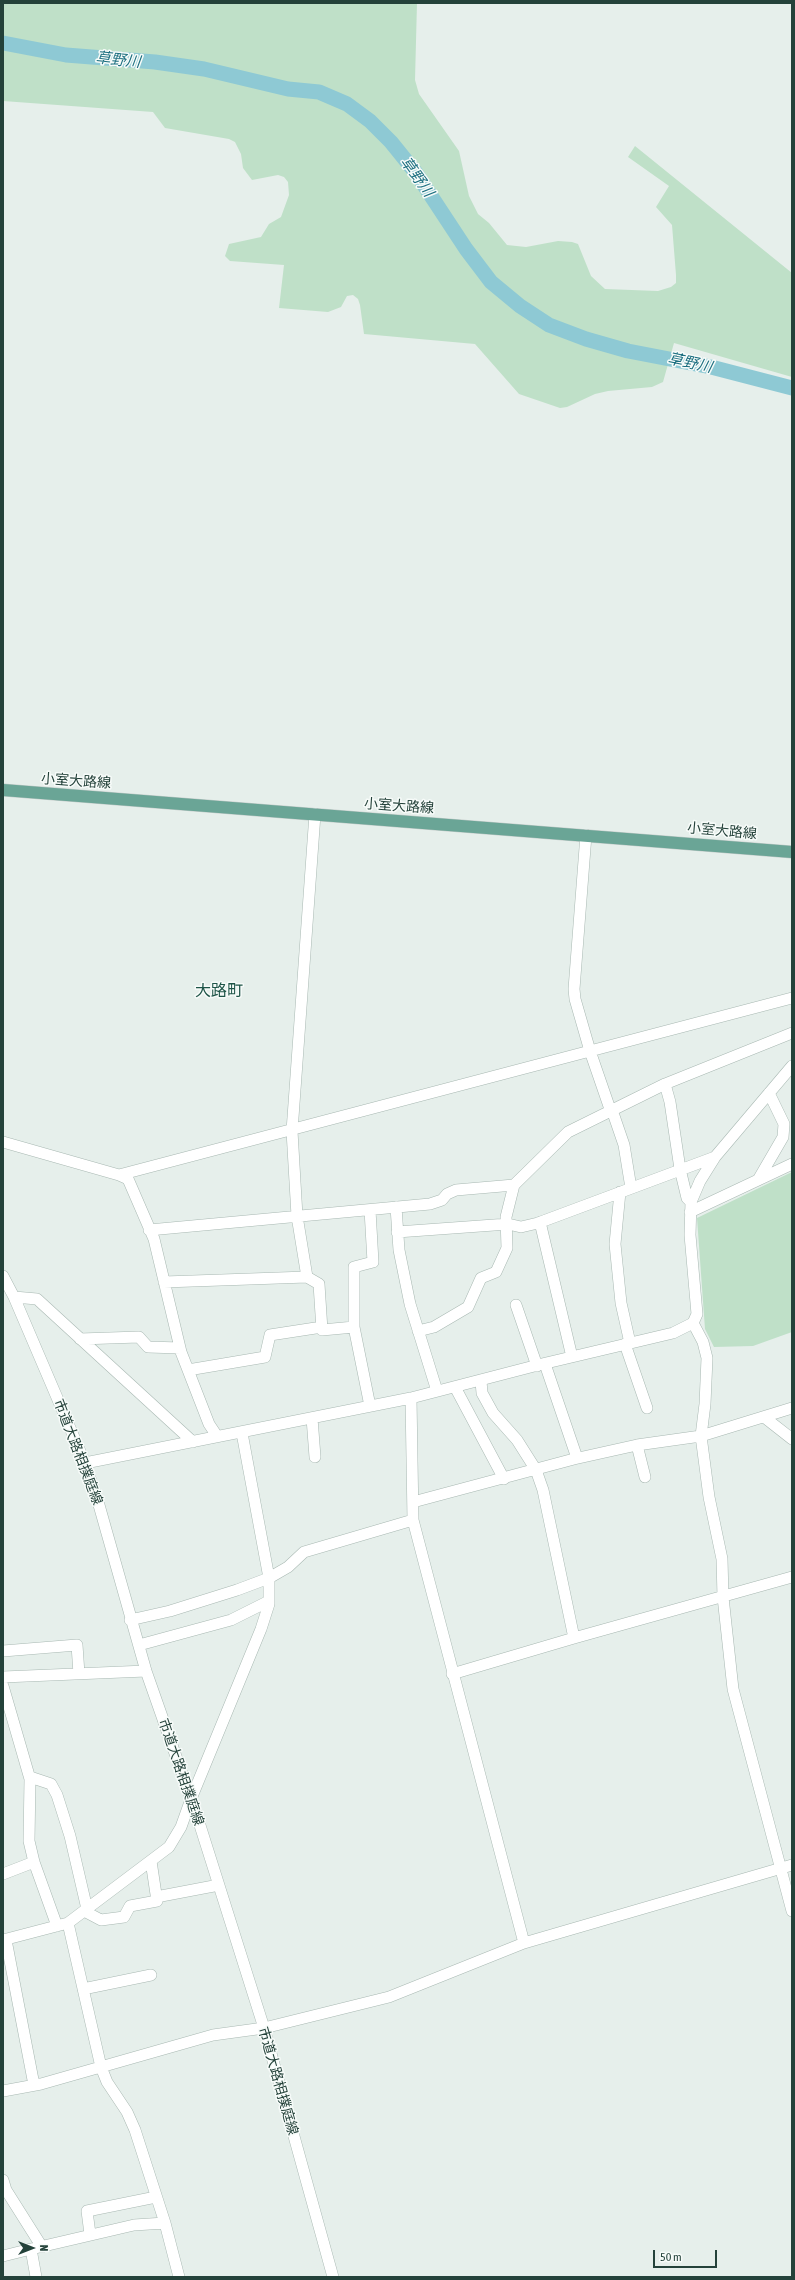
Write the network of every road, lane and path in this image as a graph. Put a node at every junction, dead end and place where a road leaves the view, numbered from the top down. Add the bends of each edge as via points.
1 (3, 790) edge
2 (315, 814) junction
3 (586, 835) junction
4 (792, 853) edge
5 (792, 998) edge
6 (792, 1032) edge
7 (590, 1051) junction
8 (792, 1066) edge
9 (665, 1084) junction
10 (769, 1093) junction
11 (611, 1111) junction
12 (292, 1130) junction
13 (3, 1142) edge
14 (715, 1158) junction
15 (792, 1164) edge
16 (680, 1169) junction
17 (119, 1175) junction
18 (758, 1180) junction
19 (514, 1185) junction
20 (631, 1188) junction
21 (620, 1192) junction
22 (396, 1207) junction
23 (690, 1207) junction
24 (370, 1210) junction
25 (297, 1216) junction
26 (540, 1222) junction
27 (508, 1224) junction
28 (148, 1230) junction
29 (397, 1232) junction
30 (3, 1276) edge
31 (307, 1277) junction
32 (164, 1282) junction
33 (14, 1298) junction
34 (516, 1305) dead end
35 (693, 1323) junction
36 (322, 1327) junction
37 (354, 1327) junction
38 (418, 1331) junction
39 (80, 1339) junction
40 (628, 1344) junction
41 (180, 1348) junction
42 (572, 1357) junction
43 (541, 1365) junction
44 (188, 1370) junction
45 (481, 1381) junction
46 (455, 1387) junction
47 (437, 1391) junction
48 (411, 1398) junction
49 (370, 1406) junction
50 (648, 1408) dead end
51 (792, 1408) edge
52 (764, 1417) junction
53 (312, 1418) junction
54 (242, 1433) junction
55 (217, 1436) junction
56 (702, 1436) junction
57 (792, 1439) edge
58 (193, 1442) junction
59 (637, 1444) junction
60 (315, 1457) dead end
61 (577, 1458) junction
62 (85, 1463) junction
63 (536, 1470) junction
64 (645, 1477) dead end
65 (504, 1479) junction
66 (413, 1502) junction
67 (413, 1520) junction
68 (792, 1577) edge
69 (269, 1578) junction
70 (723, 1597) junction
71 (269, 1601) junction
72 (130, 1620) junction
73 (574, 1638) junction
74 (139, 1645) junction
75 (3, 1651) edge
76 (146, 1671) junction
77 (79, 1674) junction
78 (452, 1674) junction
79 (3, 1677) edge
80 (3, 1686) edge
81 (30, 1777) junction
82 (191, 1799) junction
83 (151, 1861) junction
84 (34, 1862) junction
85 (792, 1865) edge
86 (781, 1868) junction
87 (3, 1874) edge
88 (219, 1885) junction
89 (156, 1897) junction
90 (86, 1910) junction
91 (792, 1911) edge
92 (68, 1923) junction
93 (57, 1926) junction
94 (4, 1940) edge
95 (524, 1943) junction
96 (151, 1975) dead end
97 (83, 1989) junction
98 (264, 2028) junction
99 (101, 2067) junction
100 (34, 2085) junction
101 (3, 2091) edge
102 (3, 2180) edge
103 (156, 2196) junction
104 (165, 2223) junction
105 (90, 2234) junction
106 (42, 2247) junction
107 (31, 2250) junction
108 (3, 2256) edge
109 (36, 2277) edge
110 (179, 2277) edge
111 (333, 2277) edge

1 - 2 main road, 小室大路線
2 - 3 main road, 小室大路線
2 - 12 street
3 - 4 main road, 小室大路線
3 - 7 street via 574,989
5 - 7 street
6 - 9 street
7 - 11 street
7 - 12 street
8 - 10 street
9 - 11 street
9 - 16 street
10 - 14 street
10 - 18 street via 784,1124 783,1137
11 - 19 street via 568,1132
11 - 20 street via 624,1145
12 - 17 street
12 - 25 street
13 - 17 street
14 - 16 street
14 - 23 street via 700,1181
15 - 18 street
16 - 20 street
16 - 23 street
17 - 28 street via 128,1179
18 - 23 street
19 - 22 street via 456,1190 442,1200 430,1204
19 - 27 street via 506,1217
20 - 21 street
21 - 26 street
21 - 40 street via 615,1244
22 - 24 street
22 - 29 street
23 - 35 street via 690,1235 698,1314
24 - 25 street
24 - 37 street via 373,1262 354,1267
25 - 28 street
25 - 31 street
26 - 27 street via 521,1227
26 - 42 street
27 - 29 street
27 - 38 street via 507,1248 496,1272 481,1278 468,1307 434,1328
28 - 32 street via 154,1239
29 - 38 street via 410,1304
30 - 33 street, 市道大路相撲庭線
31 - 32 street
31 - 36 street via 318,1284
32 - 41 street
33 - 39 street via 37,1299
33 - 62 street, 市道大路相撲庭線
34 - 43 street
35 - 40 street via 673,1333
35 - 56 street via 703,1342 707,1358
36 - 37 street via 322,1330
36 - 44 street via 270,1335 265,1357
37 - 49 street
38 - 47 street
39 - 41 street via 139,1338 148,1347
39 - 58 street
40 - 42 street
40 - 50 street
41 - 44 street
42 - 43 street
43 - 45 street
43 - 61 street
44 - 55 street via 209,1424
45 - 46 street
45 - 63 street via 482,1392 493,1413 517,1440
46 - 47 street
46 - 65 street
47 - 48 street
48 - 49 street
48 - 66 street
49 - 53 street
51 - 52 street
52 - 56 street
52 - 57 street
53 - 54 street
53 - 60 street
54 - 55 street
54 - 69 street
55 - 58 street
56 - 59 street
56 - 70 street via 709,1497 722,1559
58 - 62 street
59 - 61 street
59 - 64 street
61 - 63 street
62 - 72 street, 市道大路相撲庭線
63 - 65 street
63 - 73 street via 543,1490
65 - 66 street
66 - 67 street
67 - 69 street via 304,1552 288,1567
67 - 78 street
68 - 70 street
69 - 71 street
69 - 72 street via 170,1611
70 - 73 street
70 - 86 street via 733,1688
71 - 74 street via 231,1620
71 - 82 street via 261,1629
72 - 74 street, 市道大路相撲庭線
73 - 78 street
74 - 76 street, 市道大路相撲庭線
75 - 77 street via 77,1645
76 - 77 street
76 - 82 street, 市道大路相撲庭線
77 - 79 street
78 - 95 street
80 - 81 street
81 - 84 street via 29,1841
81 - 90 street via 51,1784 57,1795 70,1836
82 - 83 street via 181,1827 169,1847
82 - 88 street, 市道大路相撲庭線
83 - 89 street
83 - 90 street
84 - 87 street
84 - 93 street
85 - 86 street
86 - 91 street
86 - 95 street
88 - 89 street
88 - 98 street, 市道大路相撲庭線
89 - 90 street via 157,1901 130,1906 124,1917 101,1920
90 - 92 street
92 - 93 street
92 - 97 street
93 - 94 street
94 - 100 street
95 - 98 street via 389,1997
96 - 97 street
97 - 99 street
98 - 99 street via 214,2035
98 - 111 street, 市道大路相撲庭線
99 - 100 street
99 - 103 street via 107,2082 136,2130
100 - 101 street
102 - 106 street via 6,2190
103 - 104 street
103 - 105 street via 87,2211
104 - 105 street via 134,2225
104 - 110 street
105 - 106 street
106 - 107 street
107 - 108 street
107 - 109 street

